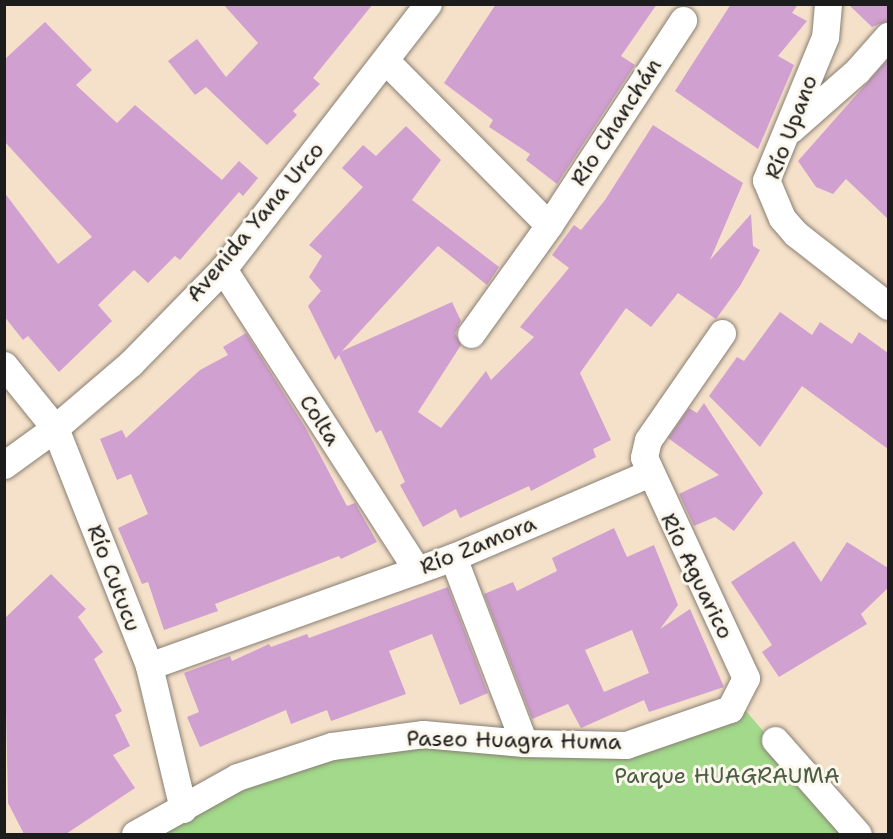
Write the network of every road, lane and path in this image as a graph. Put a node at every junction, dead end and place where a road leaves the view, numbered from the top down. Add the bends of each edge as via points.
1 (428, 4) edge
2 (828, 4) edge
3 (684, 20) dead end
4 (888, 36) edge
5 (386, 60) junction
6 (786, 134) junction
7 (549, 225) junction
8 (223, 269) junction
9 (888, 306) edge
10 (723, 333) dead end
11 (471, 334) dead end
12 (4, 365) edge
13 (56, 428) junction
14 (4, 465) edge
15 (648, 474) junction
16 (453, 556) junction
17 (417, 570) junction
18 (149, 666) junction
19 (746, 678) joint
20 (776, 741) dead end
21 (524, 743) junction
22 (183, 809) junction
23 (135, 834) edge
24 (858, 834) edge

1 - 5 street, Avenida Yana Urco
2 - 6 street, Río Upano via 825,37
3 - 7 street, Río Chanchán
4 - 6 street via 857,71
5 - 7 street
5 - 8 street, Avenida Yana Urco
6 - 9 street, Río Upano via 766,180 782,218 796,234
7 - 11 street, Río Chanchán
8 - 13 street, Avenida Yana Urco via 130,363
8 - 17 street, Colta
10 - 15 street via 648,440 644,457
12 - 13 street, Río Cutucu
13 - 14 street, Avenida Yana Urco
13 - 18 street, Río Cutucu
15 - 16 street, Río Zamora
15 - 19 street, Río Aguarico
16 - 17 street, Río Zamora
16 - 21 street
17 - 18 street, Río Zamora
18 - 22 street, Río Cutucu
19 - 21 street, Paseo Huagra Huma via 730,708 626,745
20 - 24 street
21 - 22 street, Paseo Huagra Huma via 423,734 332,746 237,777
22 - 23 street, Paseo Huagra Huma

